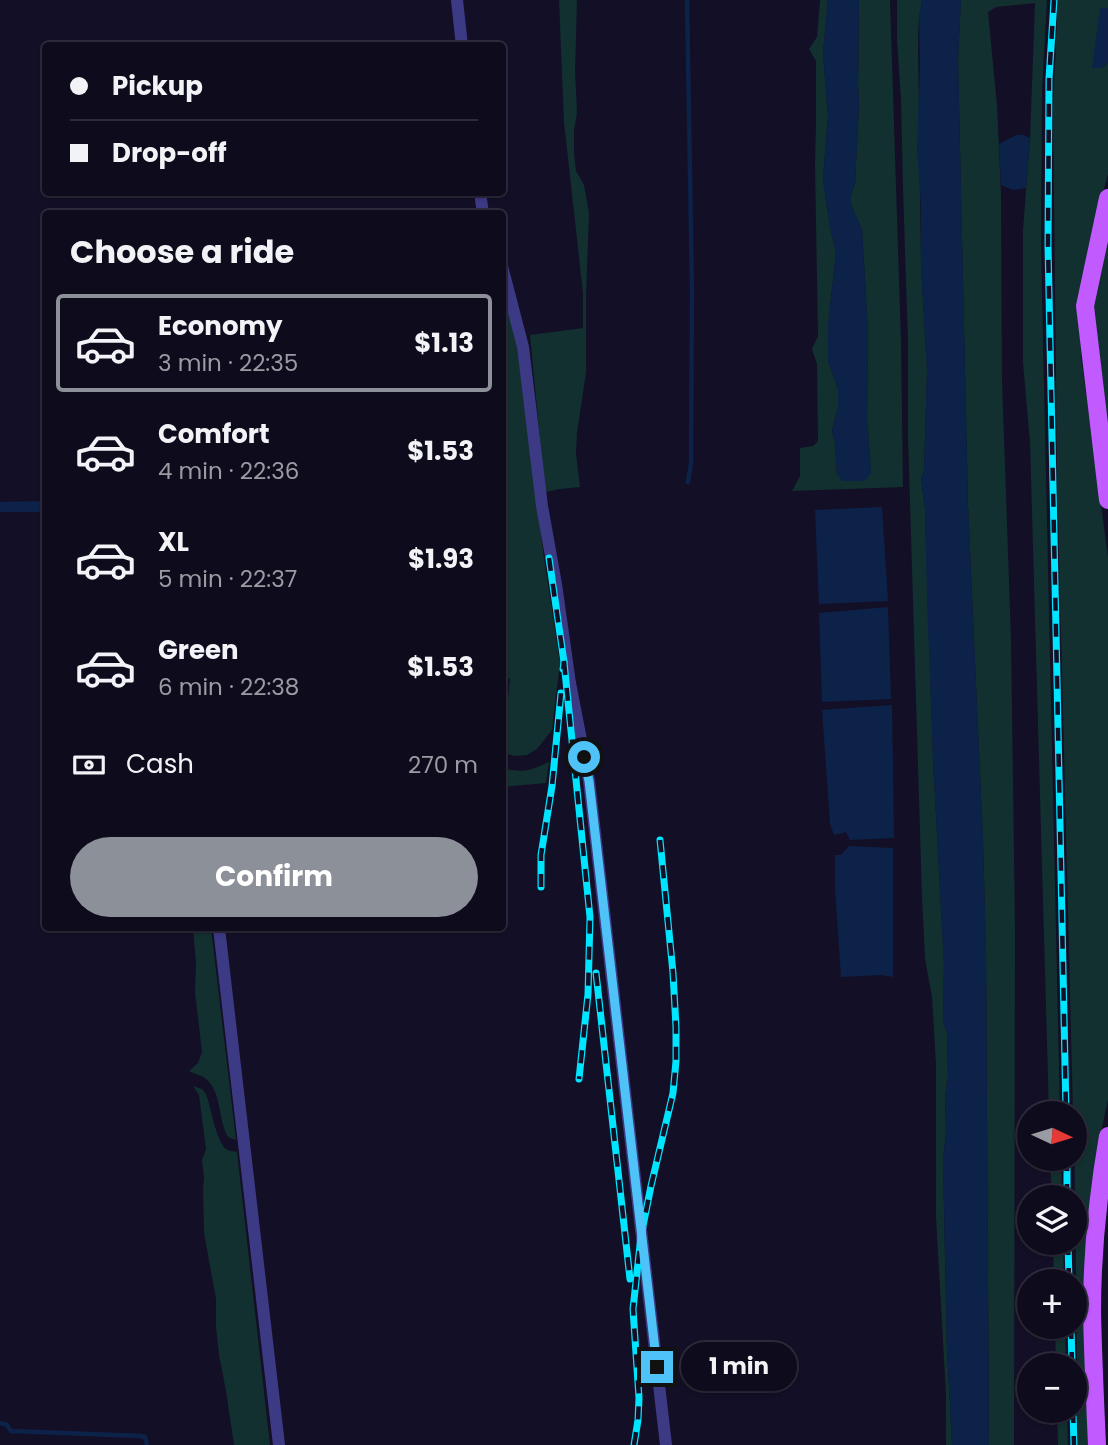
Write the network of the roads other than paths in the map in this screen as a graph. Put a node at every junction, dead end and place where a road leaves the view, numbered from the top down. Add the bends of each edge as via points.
1 (457, 0) edge
2 (462, 42) edge
3 (1108, 198) edge
4 (506, 281) edge
5 (1108, 500) edge
6 (219, 931) edge
7 (1108, 1136) edge
8 (279, 1445) edge
9 (666, 1445) edge
10 (1097, 1445) edge

1 - 2 street
3 - 5 main road via 1085,306
4 - 9 street via 523,347 542,506 589,781
6 - 8 street
7 - 10 main road via 1094,1253

